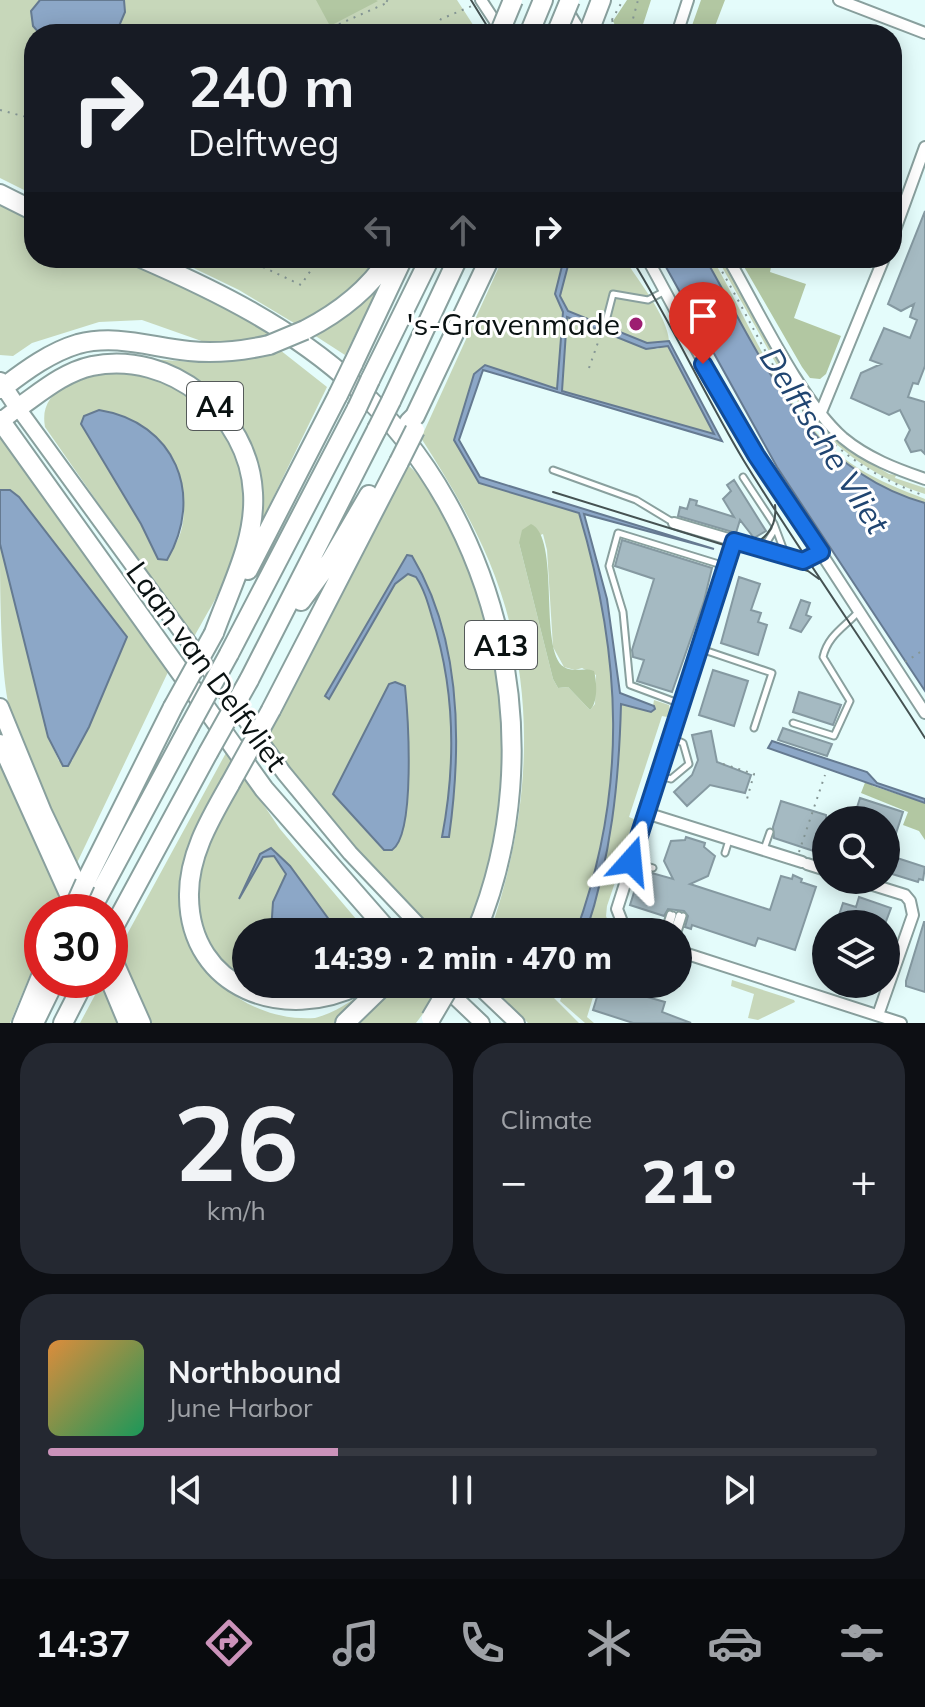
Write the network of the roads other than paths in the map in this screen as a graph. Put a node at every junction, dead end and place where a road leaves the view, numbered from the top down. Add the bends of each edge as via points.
1 (513, 0) edge
2 (543, 0) edge
3 (561, 0) edge
4 (570, 0) edge
5 (688, 0) edge
6 (844, 1) edge
7 (479, 2) edge
8 (869, 5) edge
9 (494, 24) edge
10 (505, 24) edge
11 (533, 24) edge
12 (560, 24) edge
13 (578, 24) edge
14 (680, 24) edge
15 (925, 33) edge
16 (925, 147) edge
17 (0, 194) edge
18 (24, 206) edge
19 (902, 210) edge
20 (165, 268) edge
21 (381, 268) edge
22 (398, 268) edge
23 (425, 268) edge
24 (453, 268) edge
25 (485, 268) edge
26 (653, 268) edge
27 (734, 268) edge
28 (880, 268) edge
29 (666, 291) junction
30 (603, 328) road end
31 (1, 386) edge
32 (18, 408) junction
33 (821, 412) junction
34 (0, 421) edge
35 (396, 457) junction
36 (553, 470) dead end
37 (743, 477) dead end
38 (925, 479) edge
39 (674, 523) joint
40 (775, 529) junction
41 (734, 541) junction
42 (762, 550) junction
43 (821, 552) junction
44 (786, 557) junction
45 (726, 566) junction
46 (859, 611) junction
47 (214, 633) junction
48 (270, 641) junction
49 (700, 648) junction
50 (682, 705) junction
51 (0, 707) edge
52 (925, 713) edge
53 (793, 723) dead end
54 (754, 728) dead end
55 (671, 738) junction
56 (0, 743) edge
57 (659, 775) junction
58 (646, 813) junction
59 (770, 832) dead end
60 (752, 833) dead end
61 (729, 839) junction
62 (748, 845) junction
63 (764, 850) junction
64 (725, 853) dead end
65 (631, 861) junction
66 (812, 865) edge
67 (653, 868) dead end
68 (900, 893) edge
69 (66, 894) edge
70 (81, 894) edge
71 (84, 894) edge
72 (100, 894) edge
73 (128, 901) edge
74 (377, 918) edge
75 (412, 918) edge
76 (481, 918) edge
77 (620, 918) edge
78 (671, 932) edge
79 (692, 955) edge
80 (232, 985) edge
81 (128, 992) edge
82 (32, 998) edge
83 (46, 998) edge
84 (76, 998) edge
85 (117, 998) edge
86 (249, 998) edge
87 (338, 998) edge
88 (371, 998) edge
89 (443, 998) edge
90 (456, 998) edge
91 (491, 998) edge
92 (878, 1015) junction
93 (430, 1021) edge
94 (22, 1023) edge
95 (34, 1023) edge
96 (63, 1023) edge
97 (127, 1023) edge
98 (142, 1023) edge
99 (345, 1023) edge
100 (482, 1023) edge
101 (517, 1023) edge
102 (901, 1023) edge

1 - 10 highway, bridge
2 - 11 highway
3 - 13 street
4 - 12 highway, bridge
5 - 14 street
6 - 8 street
7 - 9 street
8 - 15 street
16 - 19 street
17 - 18 highway
20 - 76 highway, A13 via 267,320 337,370 410,446 459,525 496,624 511,720 506,827
21 - 31 highway, A4, bridge via 341,308 269,345 203,352 115,339 82,343 54,353
22 - 47 highway, A4, bridge
23 - 72 highway, bridge via 357,408
24 - 48 highway, bridge
25 - 35 highway
26 - 29 street
27 - 33 street
28 - 33 street
29 - 30 lane via 648,300 613,294
29 - 43 street via 734,419
31 - 32 main road, Laan van Delfvliet
32 - 34 main road
32 - 47 highway, A4 via 71,373 109,364 150,368 174,377 215,407 243,450 253,495 247,543
32 - 75 main road, Laan van Delfvliet via 284,773
33 - 38 street via 842,437 871,457
34 - 74 highway, Laan van Delfvliet via 264,789
35 - 48 highway via 331,560
35 - 80 highway, bridge via 202,837 190,881 192,922 204,954
36 - 39 lane via 636,500
37 - 40 lane
39 - 41 street
40 - 42 lane
40 - 44 lane
41 - 42 street
41 - 45 street
42 - 44 street
43 - 44 street via 803,561
43 - 46 street
45 - 49 street
45 - 50 lane via 618,533 609,566 623,612 630,685
46 - 52 street
46 - 53 lane via 824,652 850,701 834,736
47 - 70 highway, A4, bridge
48 - 73 highway, bridge
49 - 50 street
49 - 54 lane via 772,673
50 - 55 street
51 - 71 main road via 43,812
55 - 57 street
55 - 57 lane via 683,743 689,764 671,779
56 - 69 main road
57 - 58 street
58 - 61 street
58 - 65 street
59 - 63 lane
60 - 62 lane
61 - 62 street
61 - 64 lane
62 - 63 street
63 - 66 street
65 - 67 lane
65 - 77 street via 617,909
68 - 92 street via 910,901 913,915
78 - 78 lane via 676,915
79 - 92 street
81 - 98 main road
82 - 94 highway
83 - 95 highway
84 - 96 highway
85 - 97 main road
86 - 87 highway, bridge via 279,1010 302,1011
88 - 99 highway
89 - 93 highway, bridge
90 - 100 main road
91 - 101 main road
92 - 102 street

